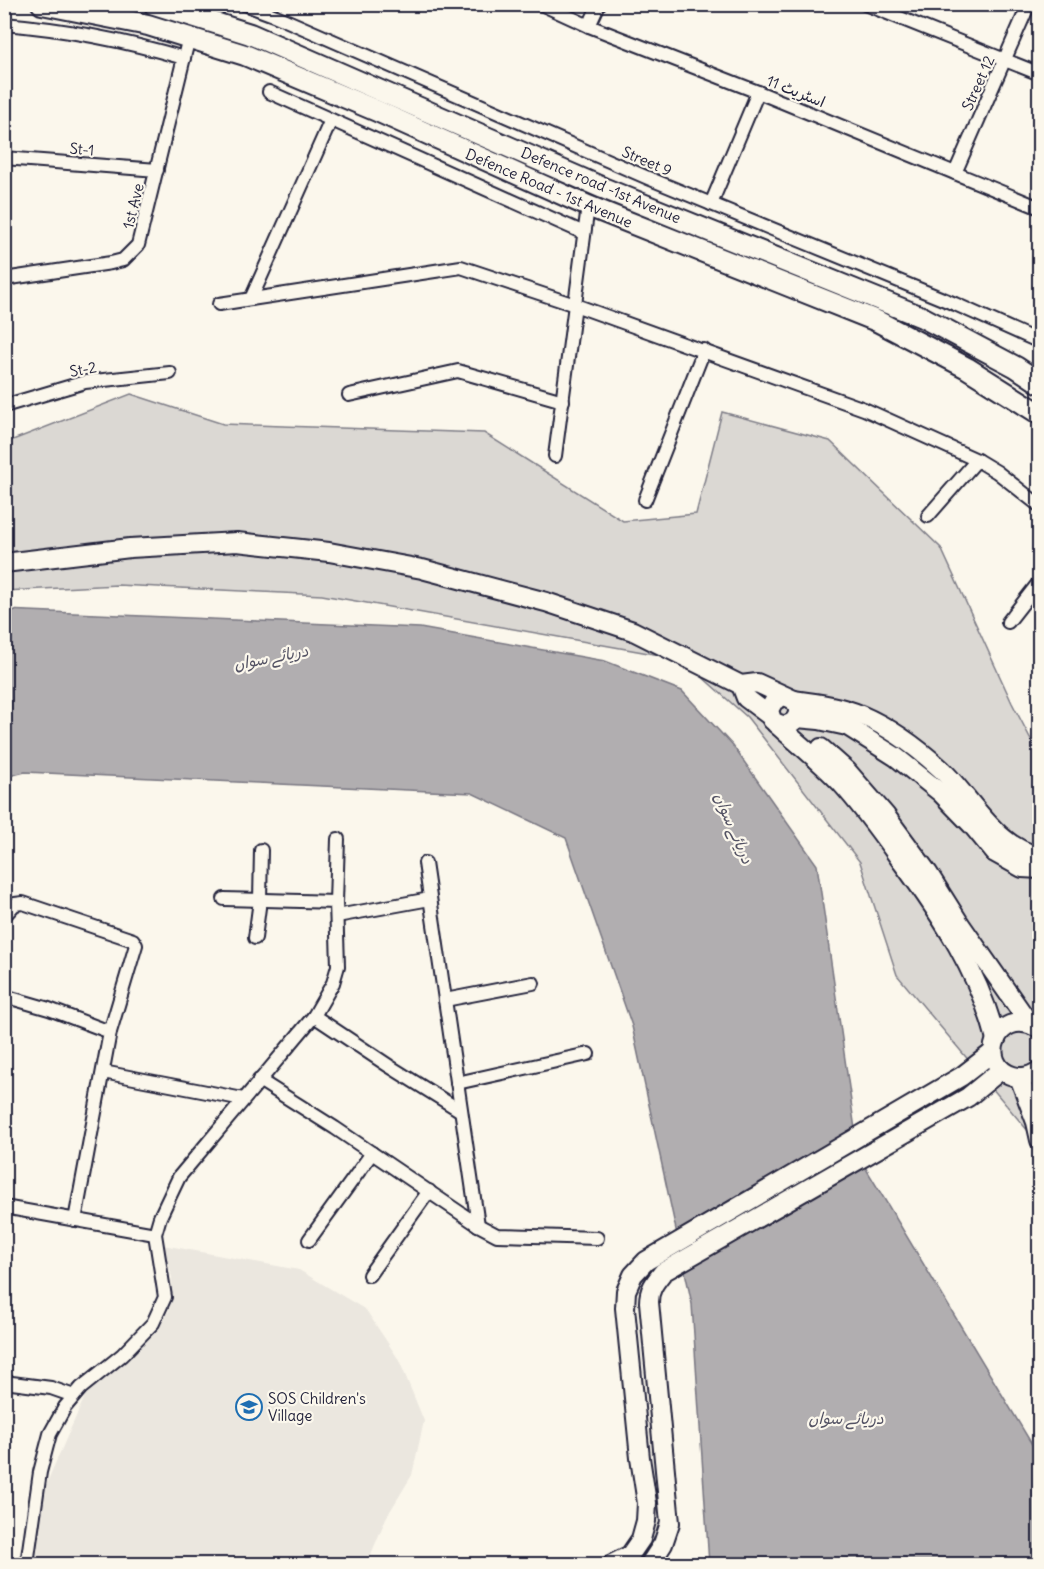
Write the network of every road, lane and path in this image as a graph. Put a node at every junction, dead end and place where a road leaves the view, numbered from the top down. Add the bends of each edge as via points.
1 (42, 4) edge
2 (154, 4) edge
3 (244, 4) edge
4 (541, 4) edge
5 (599, 4) edge
6 (865, 4) edge
7 (1029, 4) edge
8 (4, 24) edge
9 (589, 26) junction
10 (189, 37) junction
11 (184, 58) junction
12 (1004, 61) junction
13 (1040, 74) edge
14 (269, 92) dead end
15 (758, 92) junction
16 (331, 120) junction
17 (4, 158) edge
18 (157, 170) junction
19 (955, 173) junction
20 (711, 204) junction
21 (588, 206) junction
22 (1040, 208) edge
23 (674, 216) junction
24 (584, 233) junction
25 (663, 237) junction
26 (4, 279) edge
27 (251, 299) junction
28 (219, 304) dead end
29 (575, 304) junction
30 (1040, 342) edge
31 (704, 350) junction
32 (170, 374) dead end
33 (1040, 384) edge
34 (349, 395) dead end
35 (563, 401) junction
36 (4, 406) edge
37 (1040, 414) edge
38 (555, 456) dead end
39 (977, 460) junction
40 (645, 500) dead end
41 (1040, 506) edge
42 (928, 516) dead end
43 (4, 563) edge
44 (1040, 581) edge
45 (1008, 622) dead end
46 (786, 713) junction
47 (338, 840) dead end
48 (261, 850) dead end
49 (1040, 856) edge
50 (425, 863) dead end
51 (1040, 869) edge
52 (224, 899) dead end
53 (430, 899) junction
54 (260, 900) junction
55 (336, 902) junction
56 (4, 916) edge
57 (337, 916) junction
58 (255, 938) dead end
59 (533, 983) dead end
60 (4, 996) edge
61 (445, 1000) junction
62 (314, 1016) junction
63 (1034, 1026) edge
64 (110, 1032) junction
65 (994, 1045) junction
66 (588, 1054) dead end
67 (1001, 1070) junction
68 (1040, 1070) edge
69 (103, 1072) junction
70 (1019, 1077) junction
71 (259, 1080) junction
72 (457, 1083) junction
73 (243, 1099) junction
74 (461, 1111) junction
75 (1040, 1140) edge
76 (372, 1153) junction
77 (429, 1191) junction
78 (4, 1207) edge
79 (75, 1220) junction
80 (478, 1225) junction
81 (155, 1234) junction
82 (597, 1238) dead end
83 (309, 1240) dead end
84 (369, 1275) dead end
85 (6, 1385) edge
86 (74, 1396) junction
87 (27, 1564) edge
88 (612, 1564) edge
89 (650, 1564) edge

1 - 10 main road, Defence Road - 1st Avenue
2 - 23 main road, Defence road -1st Avenue via 250,34
3 - 20 street, Street 9
4 - 9 street, اسٹریٹ 11
5 - 9 street
6 - 12 street
7 - 12 street, Street 12
8 - 11 street via 140,45
9 - 15 street, اسٹریٹ 11
10 - 11 street, 1st Ave
10 - 21 main road, Defence Road - 1st Avenue via 244,55 366,106
11 - 18 street, 1st Ave
12 - 13 street
12 - 19 street, Street 12
14 - 16 street
15 - 19 street, اسٹریٹ 11
15 - 20 street
16 - 24 street
16 - 27 street
17 - 18 street, St-1
18 - 26 street, 1st Ave via 142,235 123,260
19 - 22 street, اسٹریٹ 11
20 - 30 street, Street 9
21 - 24 street
21 - 25 main road, Defence Road - 1st Avenue
23 - 25 main road
23 - 33 main road, Defence road -1st Avenue via 922,317
24 - 29 street
25 - 37 main road, Defence Road - 1st Avenue via 878,321 967,368
27 - 28 street
27 - 29 street via 461,267
29 - 31 street
29 - 35 street
31 - 39 street via 864,409
31 - 40 street
32 - 36 street, St-2 via 86,382
34 - 35 street via 459,371
35 - 38 street
39 - 41 street
39 - 42 street
43 - 46 main road via 130,548 237,542 329,552 422,569 546,602 633,631 741,685 757,683
44 - 45 street
46 - 49 main road via 825,705 860,714 901,738 941,769 1006,839
46 - 51 main road via 847,726 941,793 995,853 1022,868
46 - 63 main road via 876,803
46 - 65 main road via 858,802 933,905 972,971
47 - 55 street
48 - 54 street
50 - 53 street
52 - 54 street
53 - 57 street
53 - 61 street
54 - 55 street
54 - 58 street
55 - 57 street
56 - 64 street via 15,904 23,903 133,940 136,945
57 - 62 street via 338,966
59 - 61 street
60 - 64 street
61 - 72 street
62 - 71 street
62 - 74 street
63 - 65 main road via 1022,1022 1009,1025
64 - 69 street
65 - 67 main road via 994,1058
65 - 88 main road via 962,1076 646,1261 633,1275 626,1291 625,1308 646,1521 641,1539 630,1555
66 - 72 street
67 - 70 main road
67 - 89 main road via 968,1097 663,1272 654,1283 649,1293 670,1523
68 - 70 main road
69 - 73 street
69 - 79 street
70 - 75 main road
71 - 73 street
71 - 76 street
72 - 74 street
73 - 81 street via 179,1177
74 - 80 street
76 - 77 street
76 - 83 street
77 - 80 street
77 - 84 street
78 - 79 street
79 - 81 street
80 - 82 street via 497,1235
81 - 86 street via 165,1297 153,1323
85 - 86 street via 51,1388
86 - 87 street via 50,1434 40,1472

